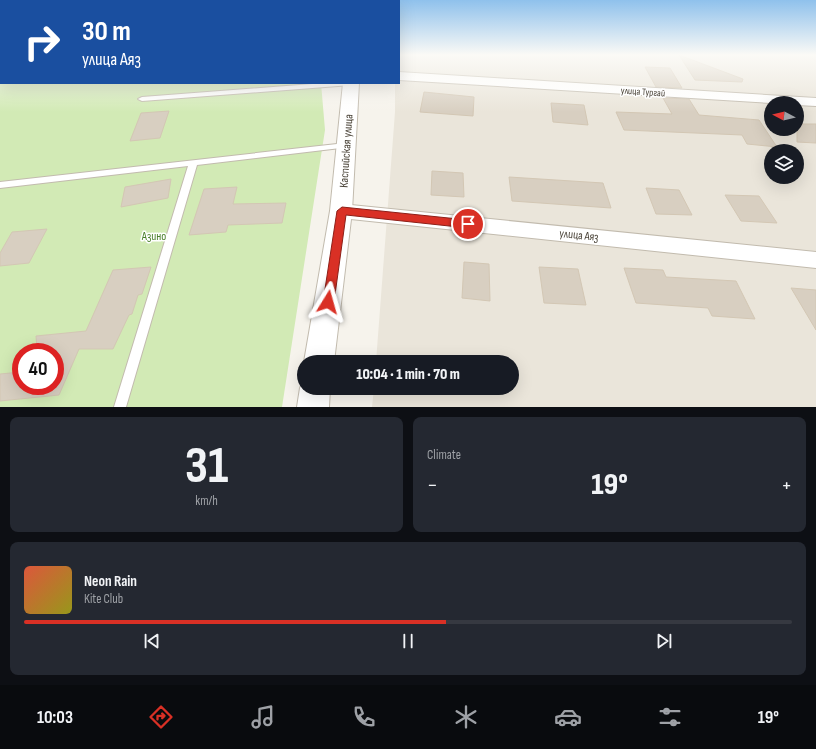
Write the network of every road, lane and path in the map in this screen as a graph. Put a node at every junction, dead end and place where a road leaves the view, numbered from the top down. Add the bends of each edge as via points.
1 (400, 76) edge
2 (338, 84) edge
3 (351, 84) edge
4 (142, 99) dead end
5 (816, 102) edge
6 (346, 145) junction
7 (193, 164) junction
8 (0, 185) edge
9 (342, 211) junction
10 (816, 260) edge
11 (320, 355) edge
12 (314, 395) edge
13 (120, 407) edge
14 (313, 407) edge

1 - 5 street, улица Тургай
2 - 4 lane
3 - 6 street, Каспийская улица
6 - 7 lane
6 - 9 street, Каспийская улица
7 - 8 lane
7 - 13 lane
9 - 10 street, улица Аяз
9 - 11 street, Каспийская улица
12 - 14 street

